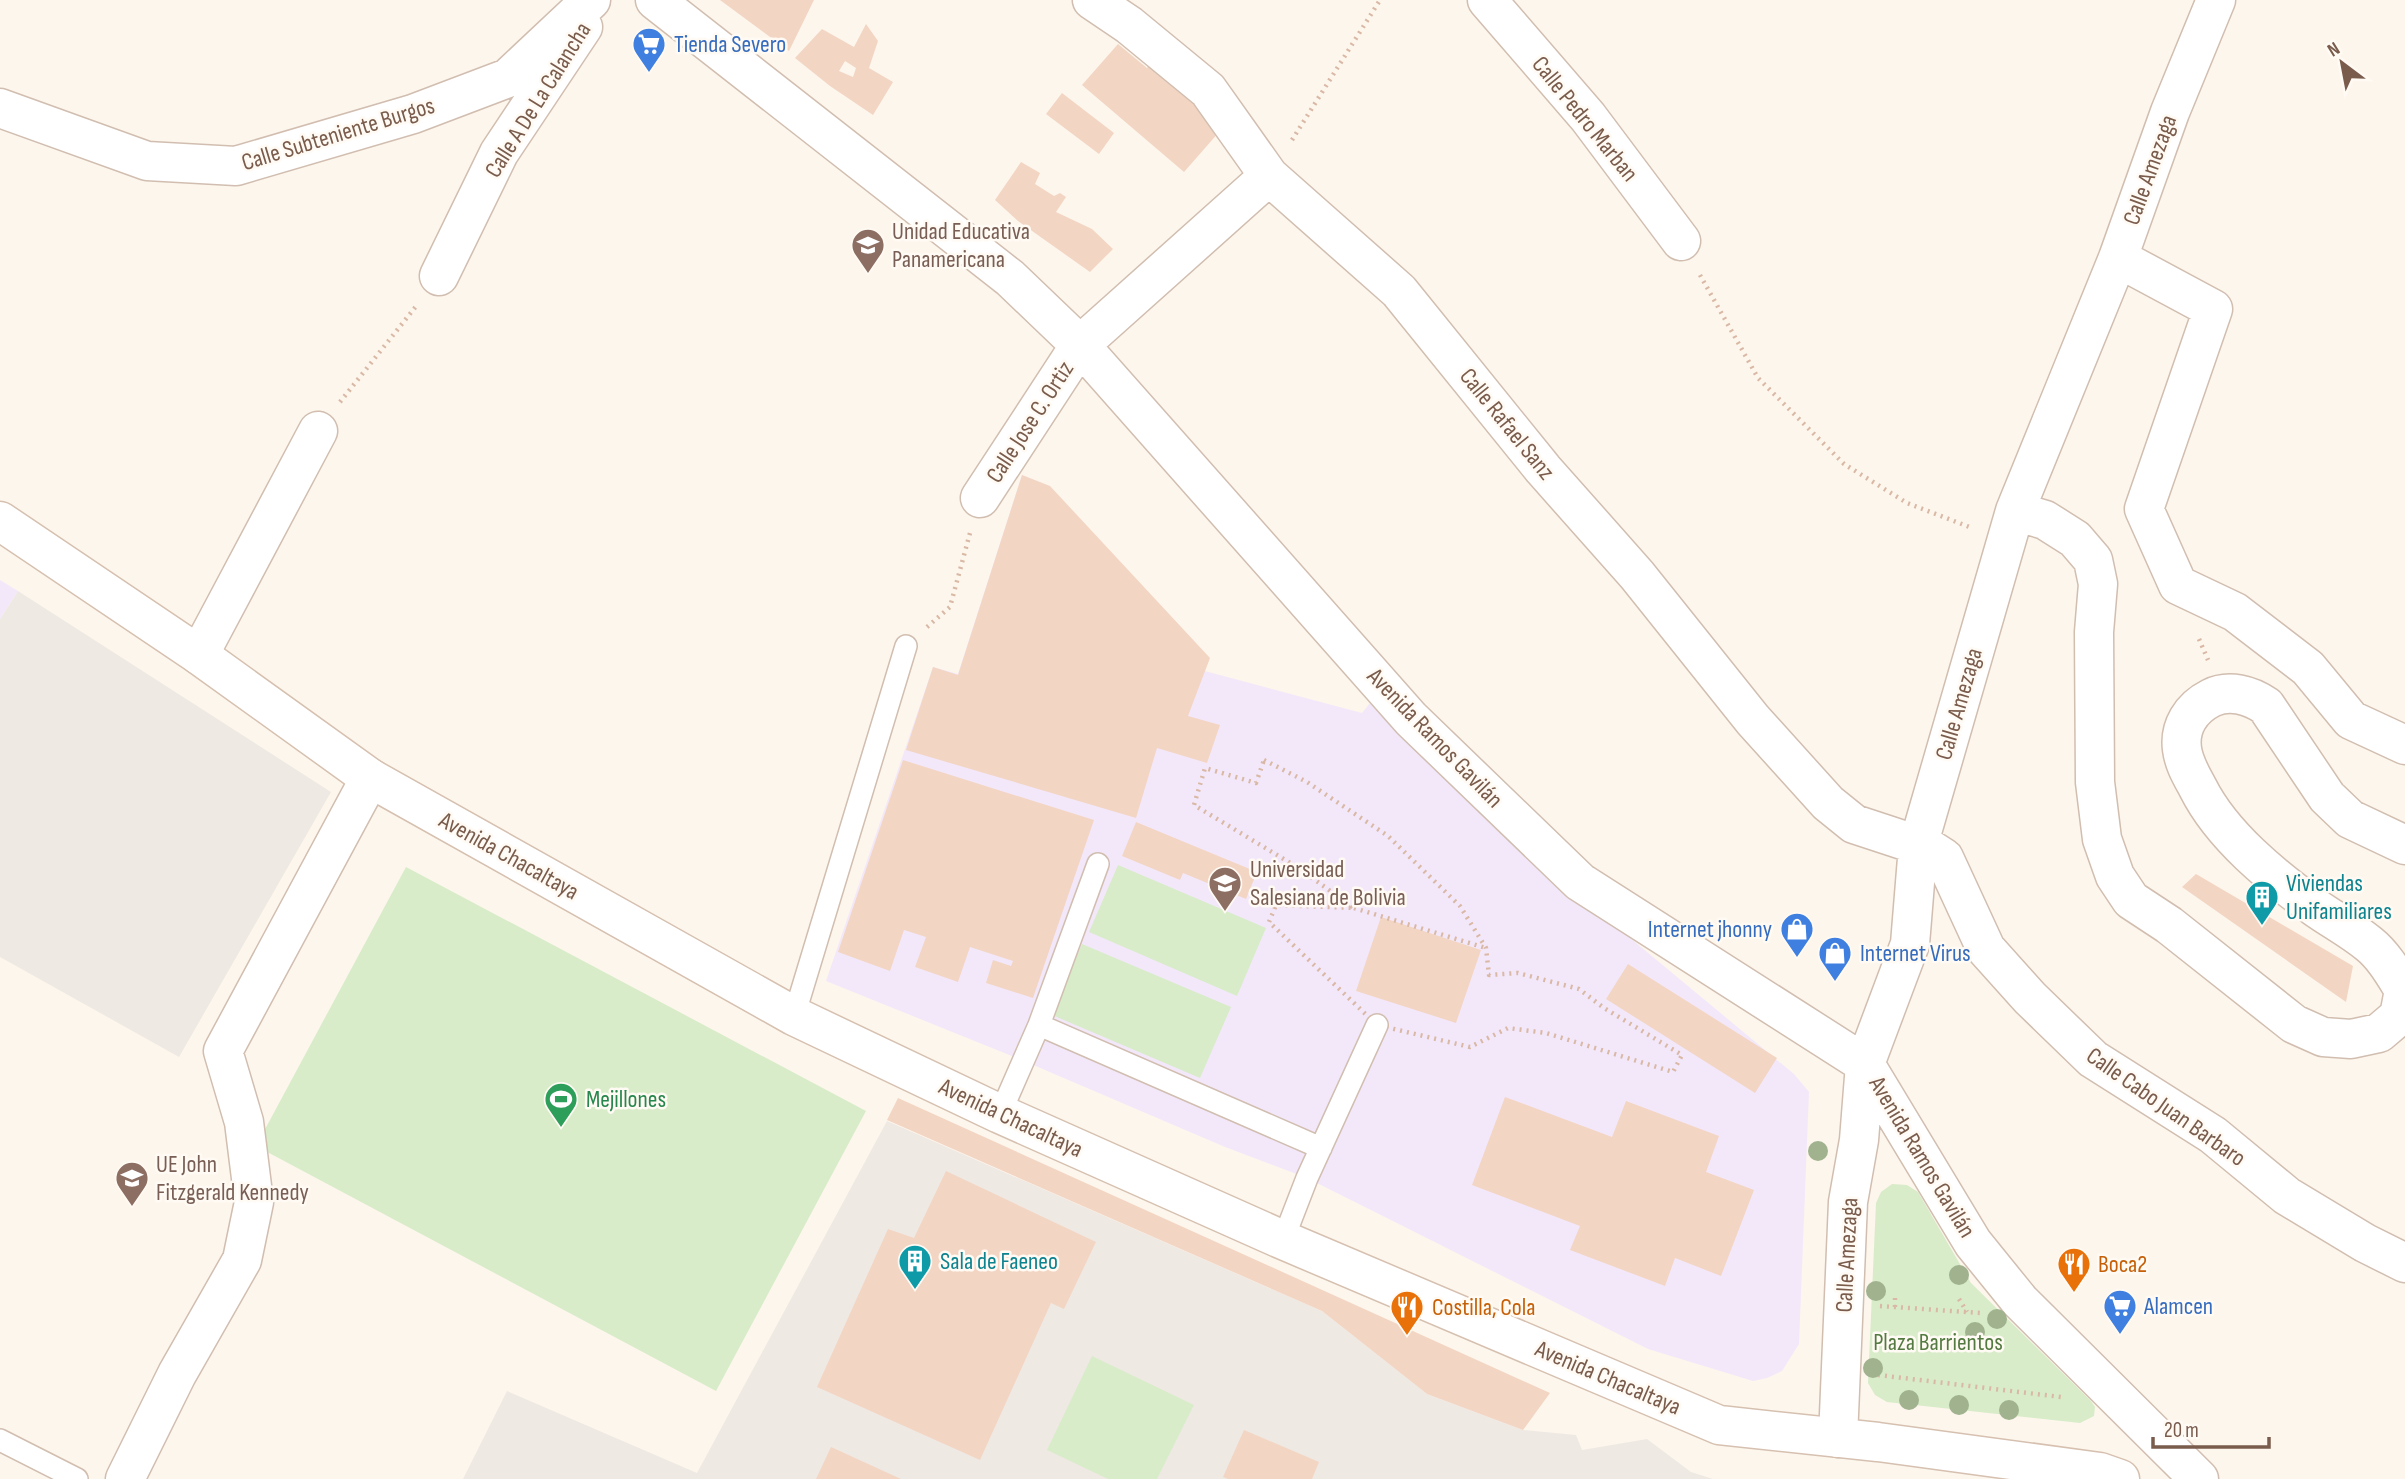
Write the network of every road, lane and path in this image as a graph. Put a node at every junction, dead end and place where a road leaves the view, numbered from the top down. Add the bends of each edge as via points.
1 (591, 0) edge
2 (601, 0) edge
3 (655, 0) edge
4 (1092, 0) edge
5 (1380, 0) edge
6 (1487, 0) edge
7 (2216, 0) edge
8 (0, 108) edge
9 (1269, 176) junction
10 (1681, 241) joint
11 (2118, 258) junction
12 (439, 276) joint
13 (1080, 345) junction
14 (318, 431) joint
15 (980, 498) joint
16 (0, 521) edge
17 (2010, 526) junction
18 (906, 646) joint
19 (199, 655) junction
20 (2405, 745) edge
21 (370, 778) junction
22 (2405, 845) edge
23 (1918, 846) junction
24 (1098, 864) dead end
25 (1354, 908) junction
26 (1486, 948) junction
27 (2398, 970) edge
28 (794, 1016) junction
29 (1039, 1025) junction
30 (1377, 1025) junction
31 (1865, 1064) junction
32 (1000, 1114) junction
33 (1321, 1148) junction
34 (1283, 1240) junction
35 (2405, 1263) edge
36 (1895, 1294) dead end
37 (1959, 1299) dead end
38 (1880, 1306) dead end
39 (1895, 1307) junction
40 (1966, 1312) junction
41 (1990, 1314) dead end
42 (1877, 1375) dead end
43 (2068, 1398) dead end
44 (1838, 1438) junction
45 (0, 1440) edge
46 (1979, 1467) edge
47 (77, 1479) edge
48 (125, 1479) edge
49 (2120, 1479) edge
50 (2199, 1479) edge

1 - 8 street, Calle Subteniente Burgos via 508,78 413,114 236,166 147,162
2 - 12 street, Calle A De La Calancha via 499,153
3 - 13 street, Avenida Ramos Gavilán via 1010,278
4 - 9 street, Calle Rafael Sanz via 1208,90
5 - 9 path
6 - 10 street, Calle Pedro Marban via 1588,117
7 - 11 street, Calle Amezaga
9 - 13 street, Calle Jose C. Ortiz
9 - 23 street, Calle Rafael Sanz via 1399,290 1543,469 1828,803 1854,824
10 - 17 path via 1758,378 1844,464 1907,503
11 - 17 street, Calle Amezaga
11 - 20 street via 2213,309 2144,509 2178,586 2235,612 2308,668 2351,720
12 - 14 path
13 - 15 street, Calle Jose C. Ortiz
13 - 31 street, Avenida Ramos Gavilán via 1411,719 1580,882
14 - 19 street
15 - 18 path via 950,607
16 - 19 street, Avenida Chacaltaya
17 - 23 street, Calle Amezaga
17 - 27 street via 2045,520 2075,539 2093,560 2098,584 2094,632 2102,839 2115,876 2132,900 2294,1024 2323,1037 2351,1039 2379,1033 2399,1016 2403,990
18 - 28 lane
19 - 21 street, Avenida Chacaltaya
21 - 28 street, Avenida Chacaltaya
21 - 48 street via 223,1051 244,1122 254,1202 242,1259
22 - 27 street via 2350,818 2327,797 2266,706 2251,696 2221,693 2200,703 2187,719 2181,740 2184,761 2215,819 2238,844
23 - 31 street, Calle Amezaga via 1910,944
23 - 35 street, Calle Cabo Juan Barbaro via 1944,858 1986,949 2093,1059 2213,1135 2287,1196
24 - 29 lane
25 - 26 path
25 - 26 path via 1297,867 1194,805 1205,768 1256,783 1264,760 1307,782 1388,836 1460,906
25 - 30 path via 1276,905 1269,922
26 - 30 path via 1489,975 1518,972 1579,989 1682,1055 1673,1072 1546,1033 1508,1028 1470,1047
28 - 32 street, Avenida Chacaltaya
29 - 32 lane
29 - 33 lane
30 - 33 lane
31 - 44 street, Calle Amezaga via 1848,1202
31 - 50 street, Avenida Ramos Gavilán via 1973,1243 2020,1301
32 - 34 street, Avenida Chacaltaya
33 - 34 lane
34 - 44 street, Avenida Chacaltaya via 1719,1425
36 - 39 path
37 - 40 path
38 - 39 path
39 - 40 path
40 - 41 path
42 - 43 path
44 - 46 street, Avenida Chacaltaya
45 - 47 lane
46 - 49 street, Avenida Chacaltaya via 2100,1472

